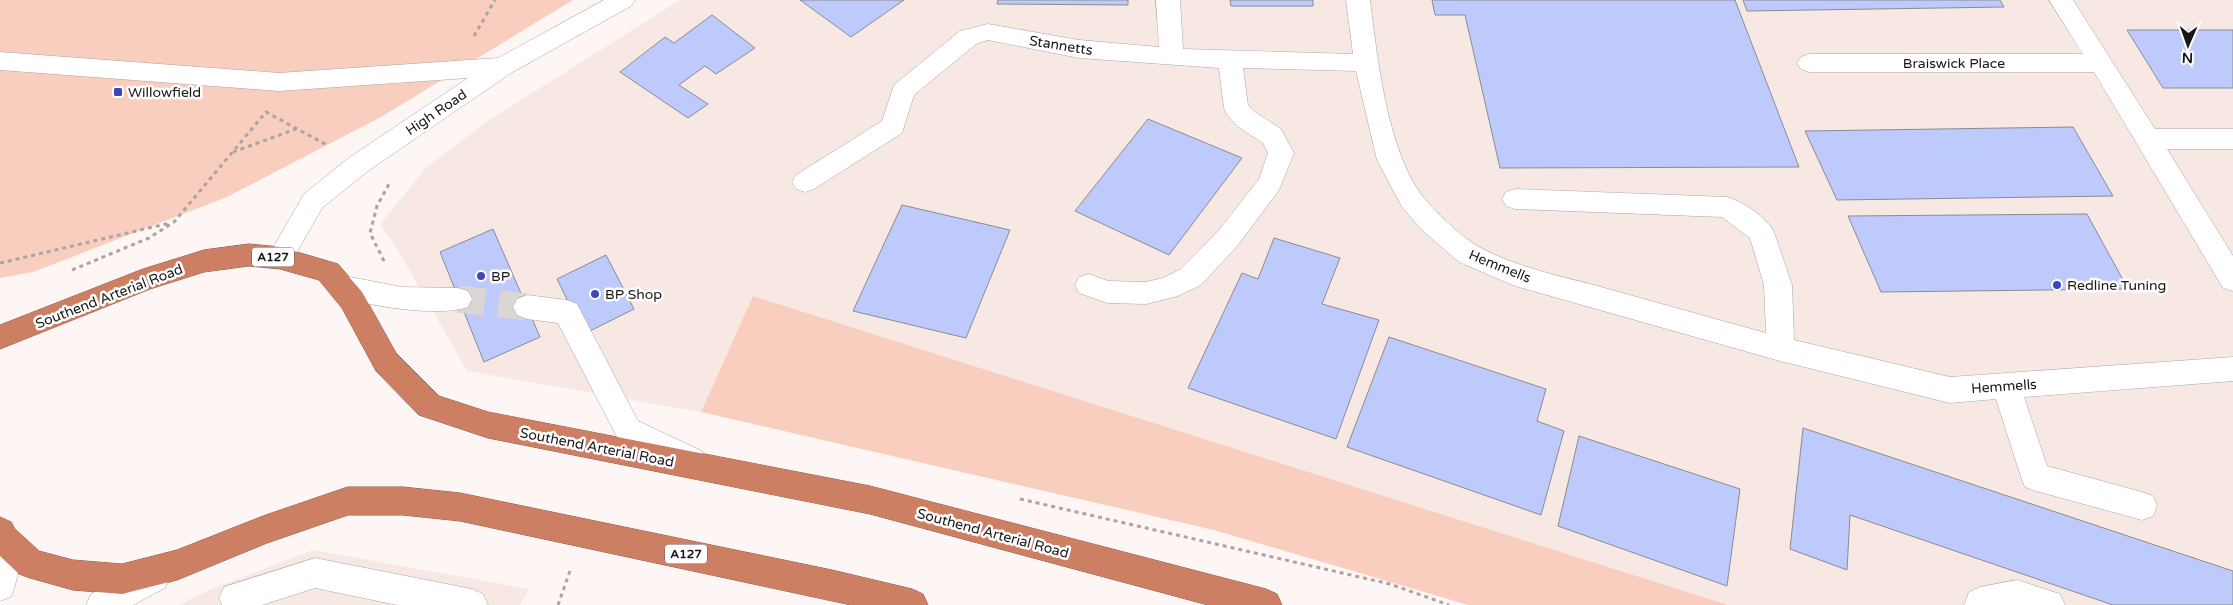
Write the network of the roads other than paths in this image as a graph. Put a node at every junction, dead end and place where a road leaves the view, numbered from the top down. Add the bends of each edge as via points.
1 (623, 0) edge
2 (1168, 0) edge
3 (1358, 0) edge
4 (2061, 0) edge
5 (1172, 57) junction
6 (1230, 59) junction
7 (0, 61) edge
8 (1366, 63) junction
9 (1809, 63) dead end
10 (2099, 63) junction
11 (502, 67) junction
12 (2148, 139) junction
13 (2233, 139) edge
14 (805, 182) dead end
15 (1515, 199) dead end
16 (280, 258) junction
17 (2233, 280) edge
18 (1088, 285) dead end
19 (340, 286) junction
20 (458, 299) tunnel mouth
21 (527, 307) tunnel mouth
22 (0, 337) edge
23 (1780, 349) junction
24 (2233, 369) edge
25 (2006, 387) junction
26 (703, 468) junction
27 (2142, 506) dead end
28 (2, 535) edge
29 (177, 565) junction
30 (0, 586) edge
31 (231, 603) edge
32 (102, 605) edge
33 (472, 605) edge
34 (912, 605) edge
35 (1266, 605) edge
36 (1980, 605) edge
37 (2049, 605) edge

1 - 11 street, High Road
2 - 5 street
3 - 8 street, Hemmells
4 - 10 street
5 - 6 street, Stannetts
5 - 14 street, Stannetts via 1080,50 988,32 968,37 903,91 893,126
6 - 8 street, Stannetts
6 - 18 street via 1236,108 1246,119 1272,136 1281,153 1270,183 1228,238 1191,277 1168,288 1146,293 1107,292
7 - 11 street via 279,82
8 - 23 street, Hemmells via 1390,160 1411,200 1431,223 1468,254 1533,280
9 - 10 street, Braiswick Place
10 - 12 street
11 - 16 street, High Road via 359,164 313,201
12 - 13 street
12 - 17 street
15 - 23 street via 1727,207 1761,232 1778,285
16 - 19 highway, Southend Arterial Road / A127 via 328,272
16 - 22 highway, Southend Arterial Road / A127 via 249,255 204,261 143,280
19 - 20 street via 402,298
19 - 26 highway, Southend Arterial Road / A127 via 352,300 386,362 429,406 488,425
21 - 26 street via 567,312 628,430
23 - 25 street, Hemmells via 1950,390
24 - 25 street, Hemmells
25 - 27 street via 2036,477
26 - 35 highway, Southend Arterial Road / A127 via 870,500
28 - 29 highway, A127 via 30,563 73,576 122,579
28 - 30 street
29 - 32 street
29 - 34 highway, A127 via 262,530 348,501 403,501 460,507 832,585
31 - 33 street via 315,573
36 - 37 street via 2017,595

